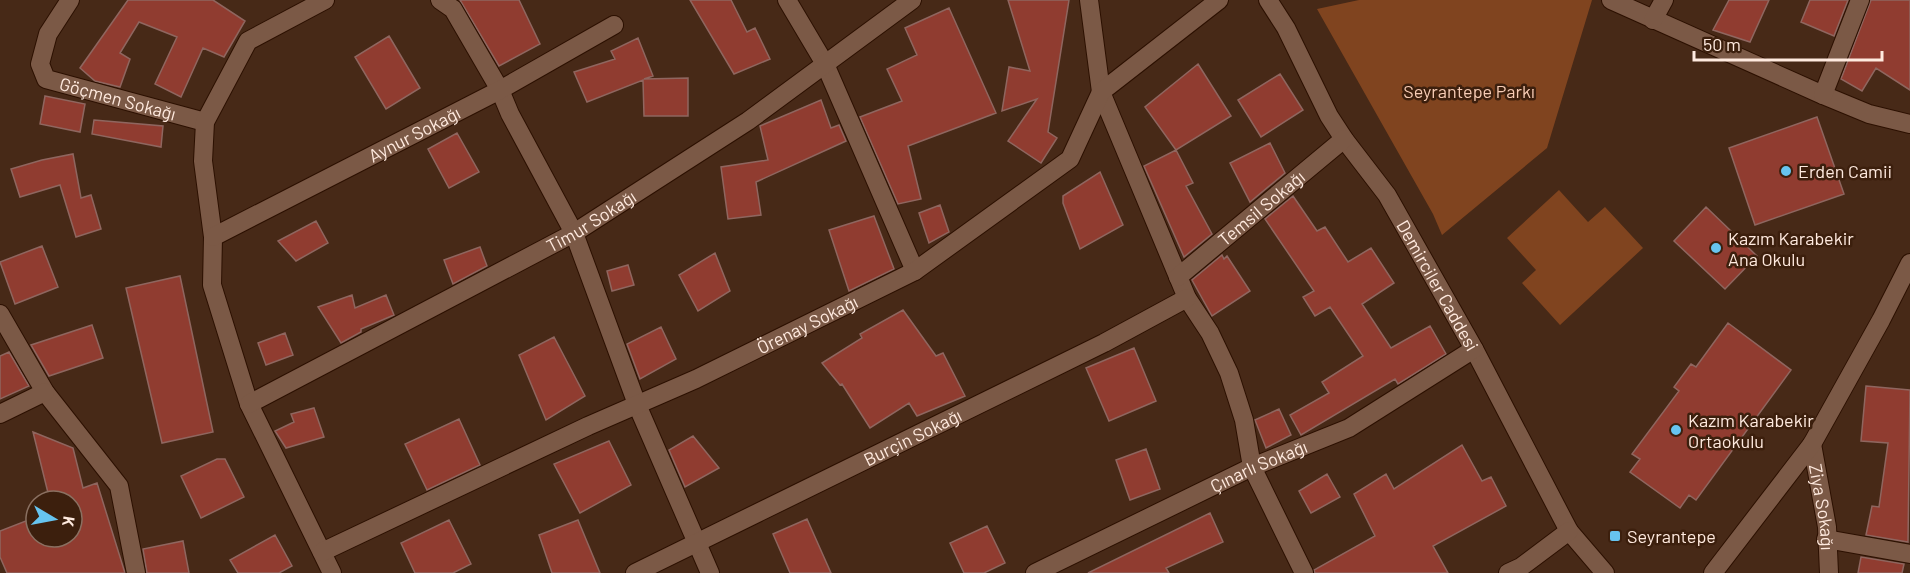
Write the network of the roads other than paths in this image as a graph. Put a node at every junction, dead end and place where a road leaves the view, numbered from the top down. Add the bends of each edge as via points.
1 (70, 0) edge
2 (325, 0) edge
3 (440, 0) edge
4 (788, 0) edge
5 (912, 0) edge
6 (1089, 0) edge
7 (1219, 0) edge
8 (1611, 0) edge
9 (1664, 0) edge
10 (1860, 0) edge
11 (1274, 1) edge
12 (1653, 20) junction
13 (614, 25) dead end
14 (825, 64) junction
15 (500, 90) junction
16 (1101, 92) junction
17 (1823, 96) junction
18 (205, 122) junction
19 (1910, 124) edge
20 (1344, 139) junction
21 (574, 233) junction
22 (213, 237) junction
23 (1910, 263) edge
24 (915, 271) junction
25 (1178, 277) junction
26 (1187, 298) junction
27 (0, 314) edge
28 (1474, 349) junction
29 (45, 392) junction
30 (249, 404) junction
31 (638, 406) junction
32 (0, 414) edge
33 (1812, 444) junction
34 (1252, 467) junction
35 (1569, 531) junction
36 (1826, 539) junction
37 (698, 543) junction
38 (322, 552) junction
39 (1910, 554) edge
40 (136, 573) edge
41 (332, 573) edge
42 (635, 573) edge
43 (710, 573) edge
44 (1035, 573) edge
45 (1304, 573) edge
46 (1508, 573) edge
47 (1605, 573) edge
48 (1713, 573) edge
49 (1829, 573) edge

1 - 18 street, Göçmen Sokağı via 48,34 40,64 46,79
2 - 18 street via 248,41
3 - 15 street via 453,9
4 - 14 street
5 - 14 street, Timur Sokağı
6 - 16 street
7 - 16 street, Örenay Sokağı
8 - 12 street
9 - 12 street
10 - 17 street
11 - 20 street, Demirciler Caddesi
12 - 17 street
13 - 15 street, Aynur Sokağı
14 - 21 street, Timur Sokağı via 748,121
14 - 24 street
15 - 21 street
15 - 22 street, Aynur Sokağı
16 - 24 street, Örenay Sokağı via 1070,159
16 - 25 street
17 - 19 street via 1869,114
18 - 22 street via 203,160
20 - 25 street, Temsil Sokağı
20 - 28 street, Demirciler Caddesi via 1387,195
21 - 30 street, Timur Sokağı
21 - 31 street
22 - 30 street via 212,285
23 - 33 street
24 - 31 street, Örenay Sokağı
25 - 26 street
26 - 34 street via 1229,373 1244,420
26 - 37 street, Burçin Sokağı via 1104,343
27 - 29 street
28 - 34 street, Çınarlı Sokağı via 1349,428
28 - 35 street, Demirciler Caddesi
29 - 32 street
29 - 40 street via 119,486
30 - 38 street
31 - 37 street
31 - 38 street, Örenay Sokağı
33 - 36 street, Ziya Sokağı
33 - 48 street
34 - 44 street, Çınarlı Sokağı
34 - 45 street
35 - 46 street
35 - 47 street, Demirciler Caddesi
36 - 39 street
36 - 49 street, Ziya Sokağı
37 - 42 street, Burçin Sokağı
37 - 43 street
38 - 41 street

